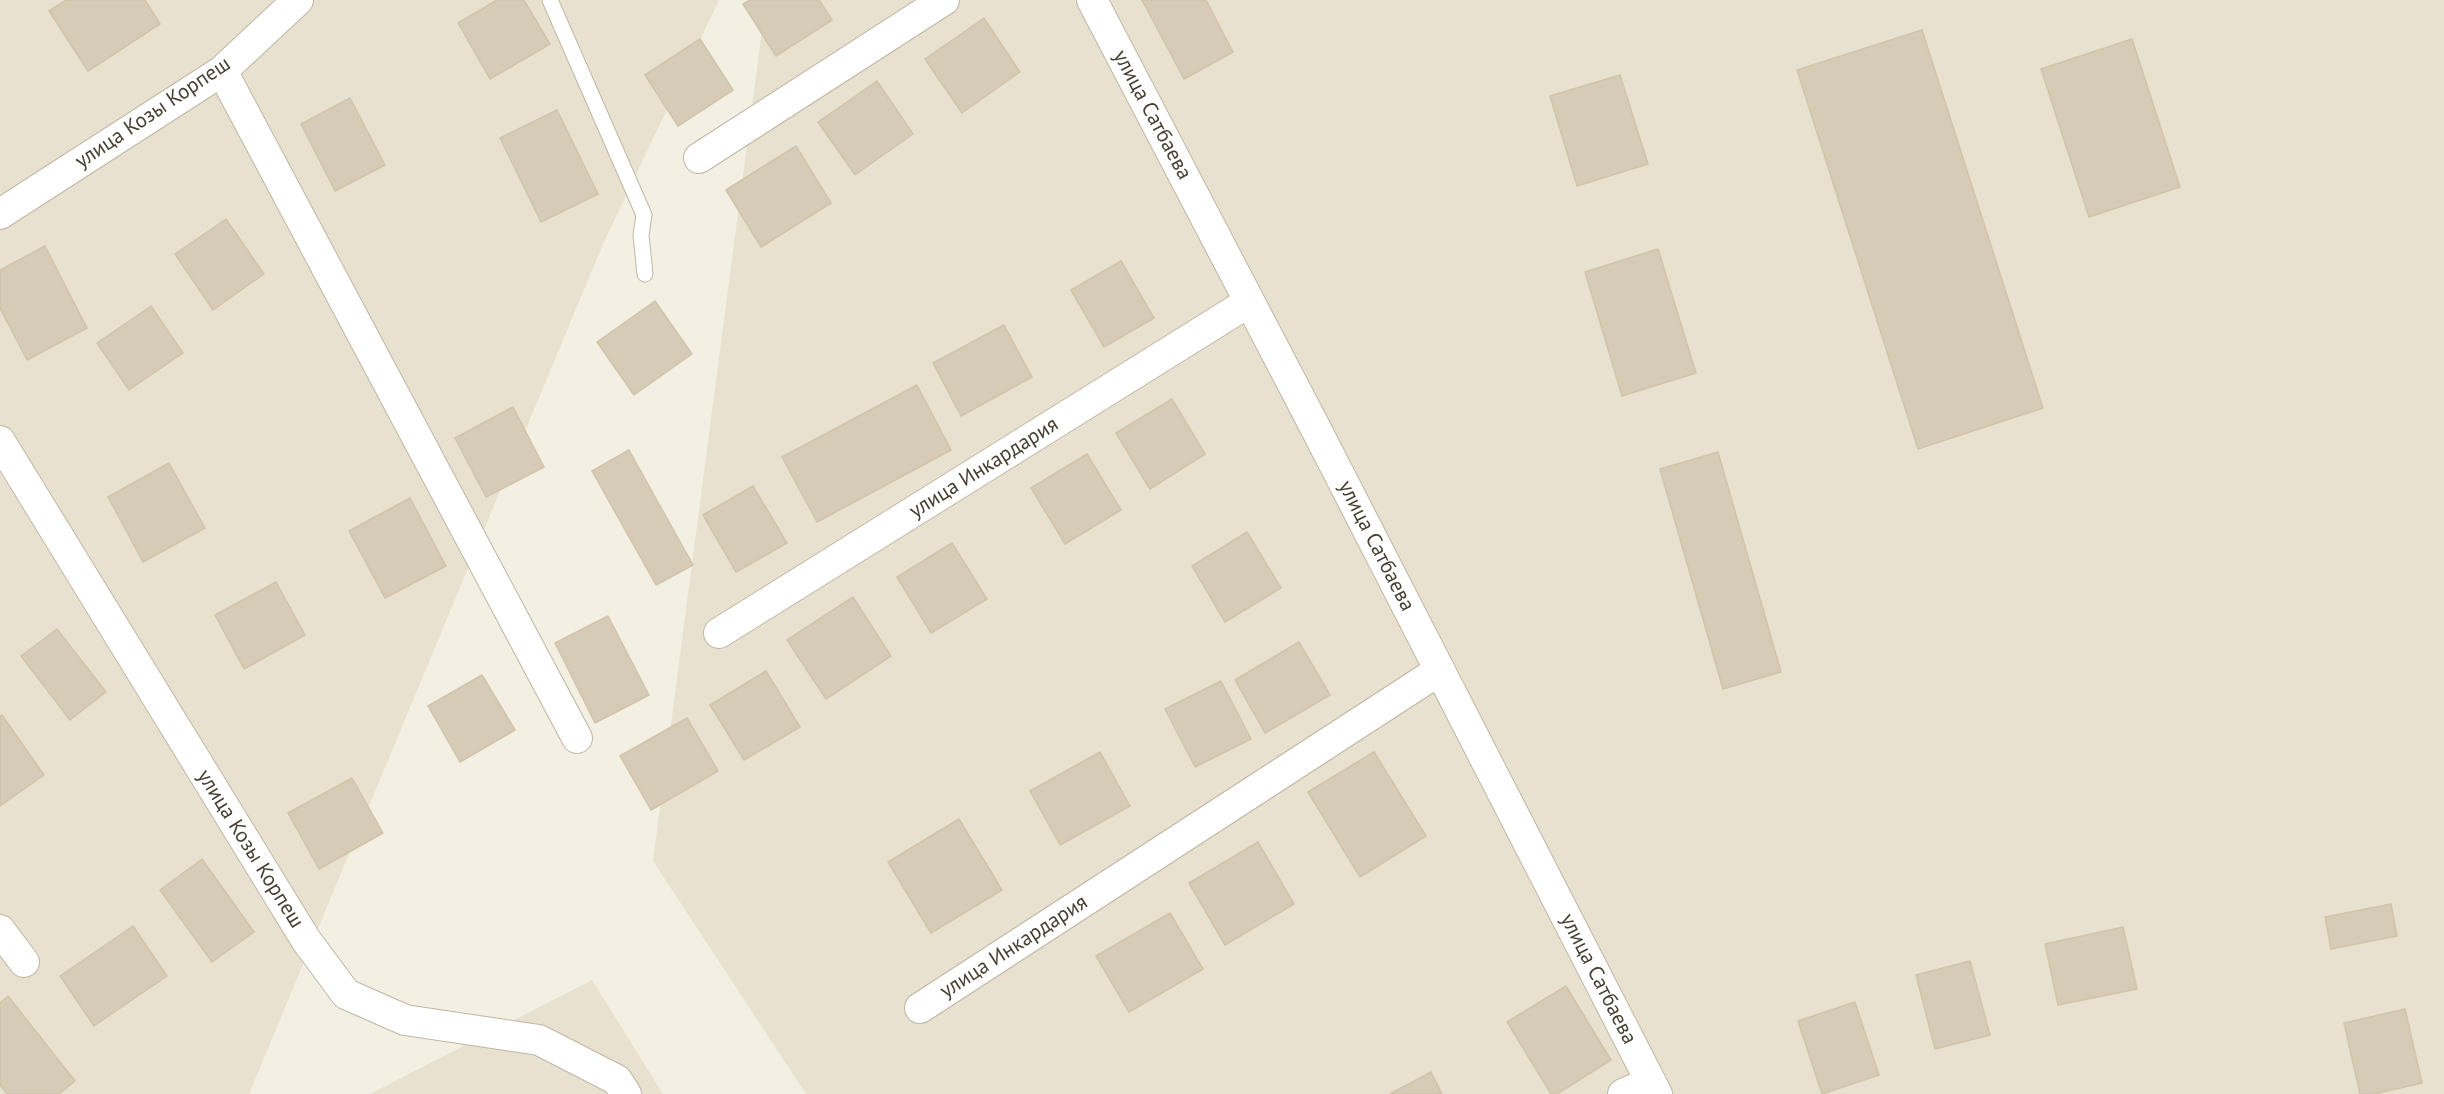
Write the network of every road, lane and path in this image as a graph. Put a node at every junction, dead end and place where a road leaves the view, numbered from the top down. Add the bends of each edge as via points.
1 (298, 0) edge
2 (550, 0) edge
3 (944, 0) edge
4 (1092, 0) edge
5 (222, 71) junction
6 (699, 158) dead end
7 (0, 214) edge
8 (645, 274) dead end
9 (1250, 302) junction
10 (0, 441) edge
11 (719, 633) dead end
12 (1440, 670) junction
13 (577, 738) dead end
14 (0, 930) edge
15 (24, 962) dead end
16 (920, 1008) dead end
17 (1654, 1088) edge
18 (626, 1094) edge
19 (1623, 1094) edge

1 - 5 street, улица Козы Корпеш
2 - 8 lane via 644,215 641,235
3 - 6 street
4 - 9 street, улица Сатбаева
5 - 7 street, улица Козы Корпеш
5 - 13 street
9 - 11 street, улица Инкардария
9 - 12 street, улица Сатбаева
10 - 18 street, улица Козы Корпеш via 306,940 346,994 405,1020 539,1040 617,1080
12 - 16 street, улица Инкардария
12 - 17 street, улица Сатбаева
14 - 15 street
17 - 19 street

